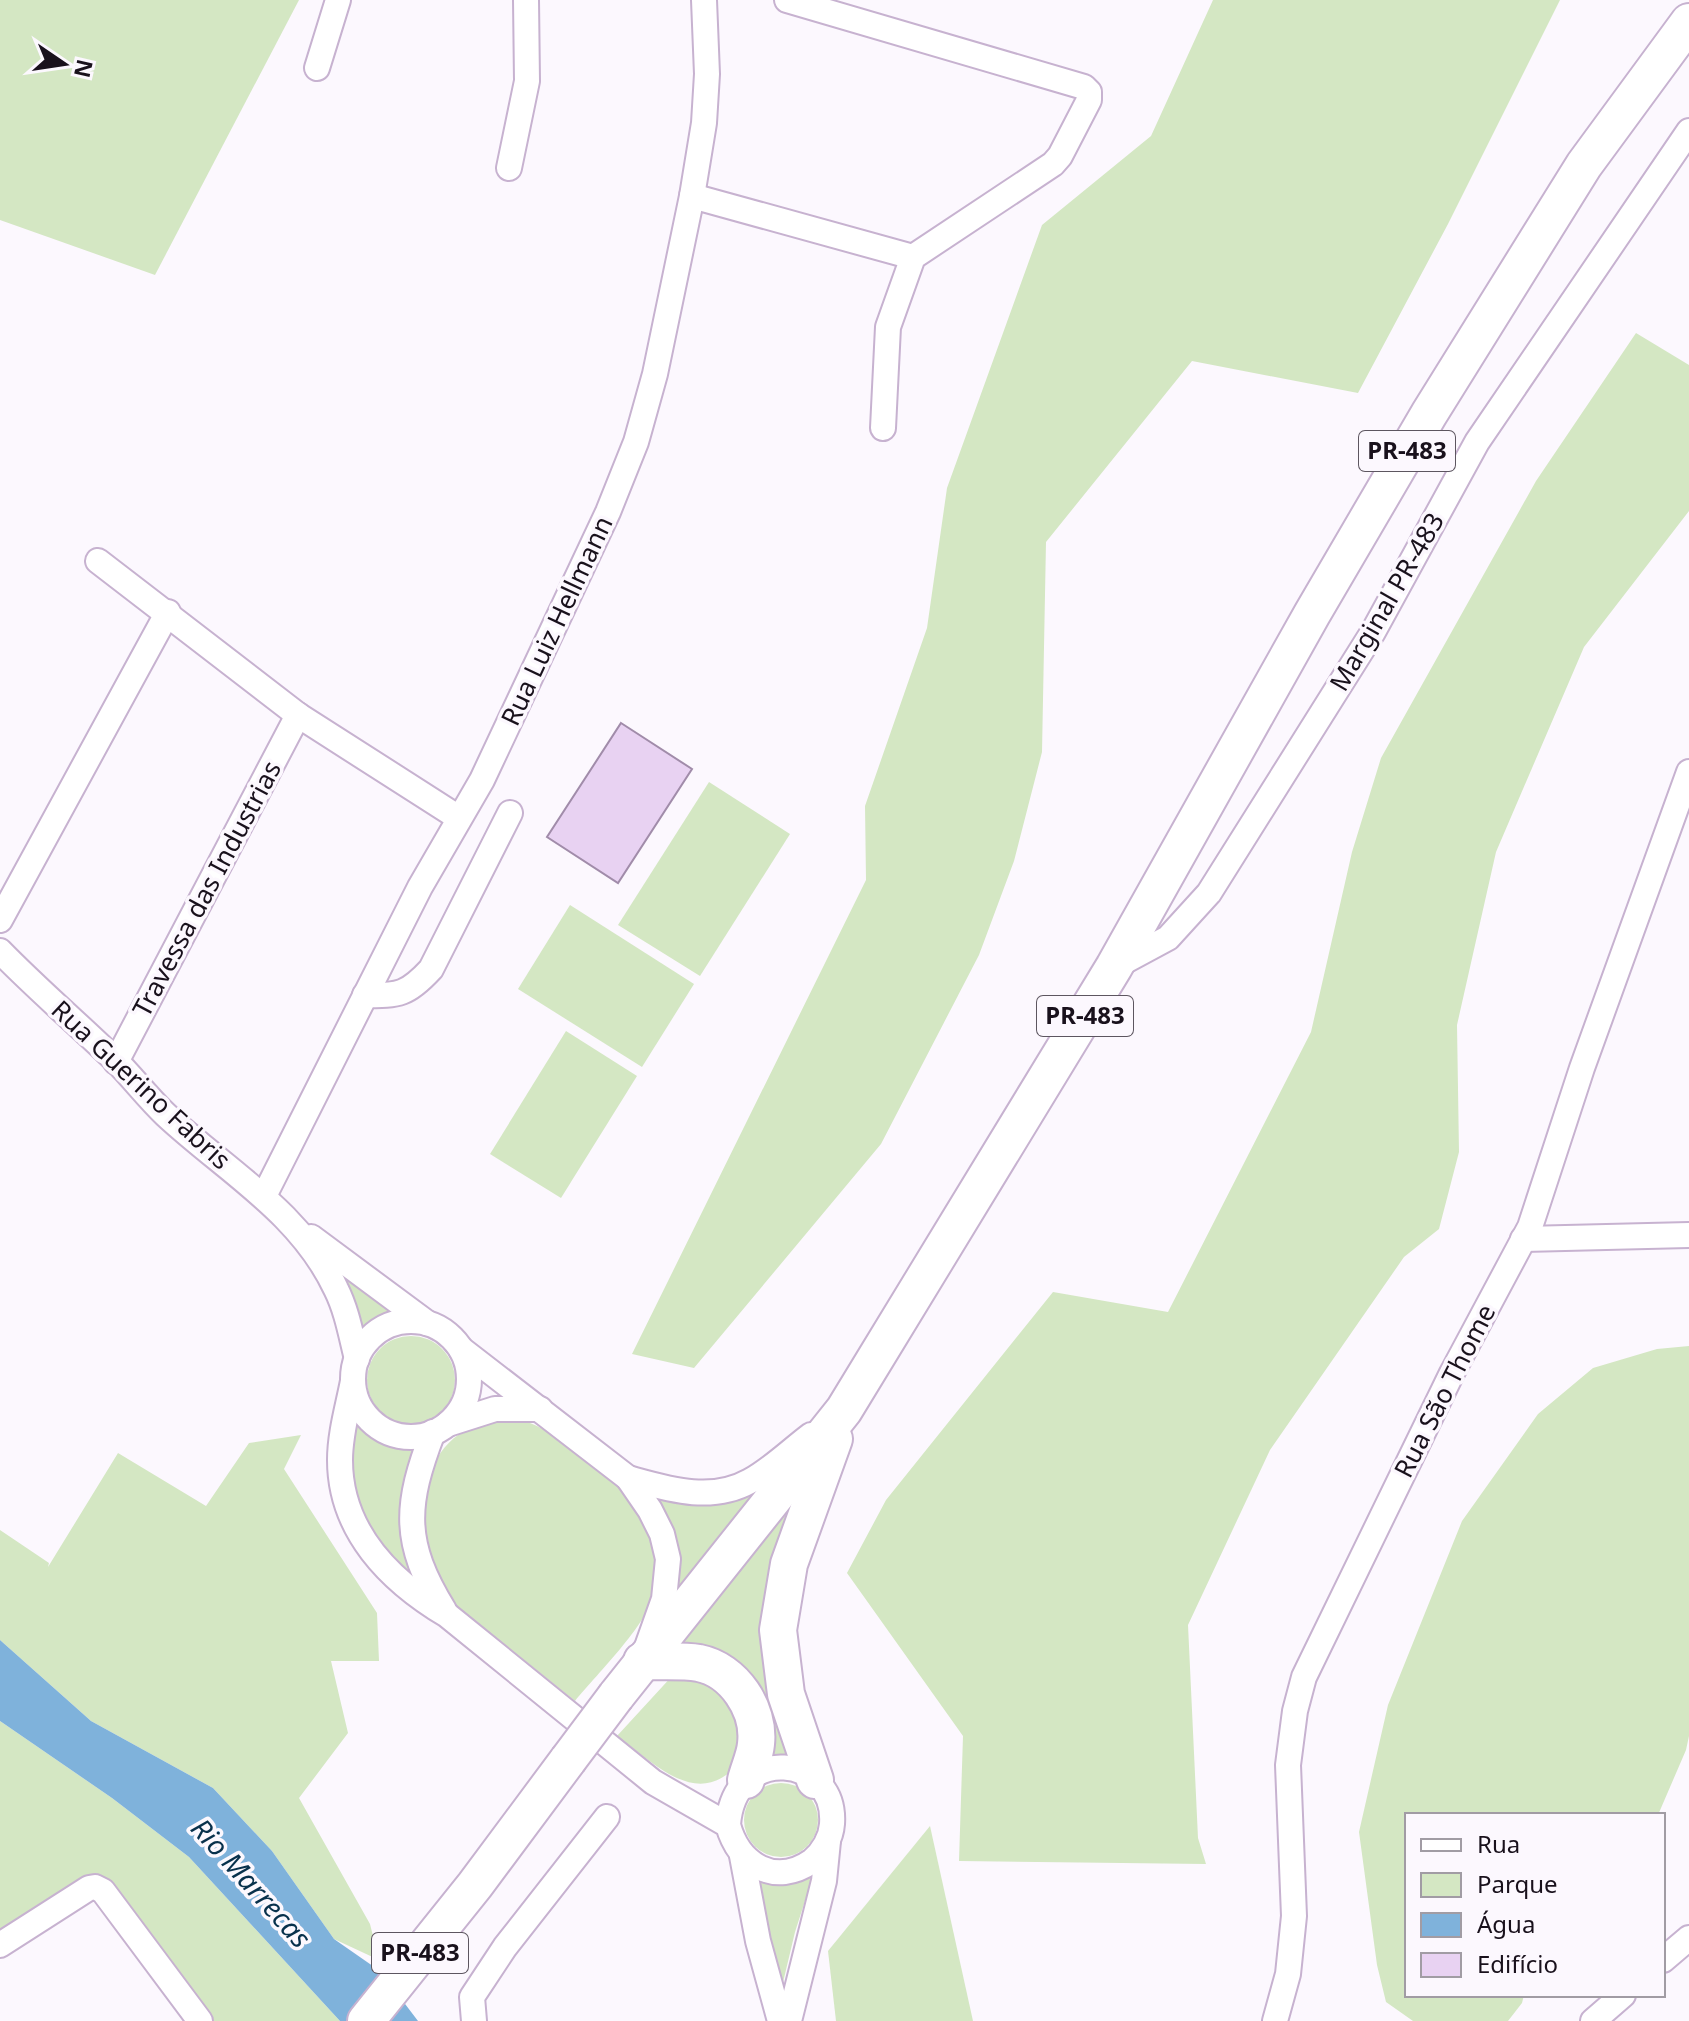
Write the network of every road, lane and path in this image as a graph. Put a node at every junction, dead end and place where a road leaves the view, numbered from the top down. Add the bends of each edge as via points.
1 (338, 0) edge
2 (526, 0) edge
3 (704, 0) edge
4 (787, 0) edge
5 (1689, 22) edge
6 (317, 68) dead end
7 (1689, 131) edge
8 (509, 168) dead end
9 (692, 196) junction
10 (913, 257) junction
11 (883, 428) dead end
12 (98, 561) dead end
13 (168, 612) junction
14 (298, 715) junction
15 (1689, 772) edge
16 (510, 813) dead end
17 (459, 818) junction
18 (0, 920) edge
19 (0, 951) edge
20 (1114, 967) junction
21 (365, 995) junction
22 (116, 1062) junction
23 (264, 1196) junction
24 (284, 1216) junction
25 (1689, 1235) edge
26 (1523, 1239) junction
27 (427, 1323) junction
28 (461, 1349) junction
29 (355, 1370) junction
30 (540, 1409) junction
31 (844, 1410) junction
32 (439, 1429) junction
33 (628, 1478) junction
34 (447, 1615) junction
35 (642, 1661) junction
36 (746, 1780) junction
37 (815, 1780) junction
38 (607, 1817) dead end
39 (728, 1825) junction
40 (828, 1841) junction
41 (742, 1856) junction
42 (1689, 1938) edge
43 (0, 1945) edge
44 (1665, 1958) edge
45 (1621, 1997) edge
46 (473, 2009) edge
47 (200, 2021) edge
48 (366, 2021) edge
49 (780, 2021) edge
50 (789, 2021) edge
51 (1275, 2021) edge
52 (1593, 2021) edge

1 - 6 street
2 - 8 street via 527,81
3 - 9 street, Rua Luiz Hellmann via 704,123
4 - 10 street via 1089,92 1053,164
5 - 20 highway, PR-483 via 1584,165 1429,414
7 - 20 street, Marginal PR-483 via 1477,442 1373,632 1209,893 1168,938
9 - 10 street
9 - 17 street, Rua Luiz Hellmann via 636,442 565,605
10 - 11 street via 888,327
12 - 13 street
13 - 14 street
13 - 18 street
14 - 17 street
14 - 22 street, Travessa das Industrias
15 - 26 street, Rua São Thome
16 - 21 street via 431,969 397,996
17 - 21 street, Rua Luiz Hellmann
19 - 22 street, Rua Guerino Fabris
20 - 31 highway, PR-483
21 - 23 street, Rua Luiz Hellmann
22 - 23 street, Rua Guerino Fabris via 165,1114
23 - 24 street, Rua Guerino Fabris
24 - 27 street
24 - 29 street via 337,1290 348,1320
25 - 26 street
26 - 51 street, Rua São Thome via 1304,1677 1288,1765 1294,1916 1288,1974
27 - 28 street
27 - 29 street via 385,1327 373,1335
28 - 30 street
28 - 32 street via 468,1390 463,1404
29 - 32 street via 361,1407 380,1428 406,1437
29 - 34 street via 342,1433 344,1498 373,1556 417,1597
30 - 32 street via 495,1409
30 - 33 street
31 - 33 street via 749,1482 711,1494
31 - 35 highway, PR-483
31 - 37 highway via 789,1564 778,1630 786,1694
32 - 34 street via 419,1469 411,1502 412,1530 423,1572
33 - 35 street via 662,1534 668,1559 664,1599
34 - 39 street via 653,1782
35 - 36 highway via 700,1663 737,1686 757,1727
35 - 48 highway, PR-483, bridge
36 - 37 street via 773,1767
36 - 39 street via 735,1793
37 - 40 street via 830,1802
38 - 46 street via 505,1947
39 - 41 street
40 - 41 street via 799,1869 759,1868
40 - 50 street via 824,1881
41 - 49 street
42 - 44 street
43 - 47 street via 95,1887
45 - 52 street

